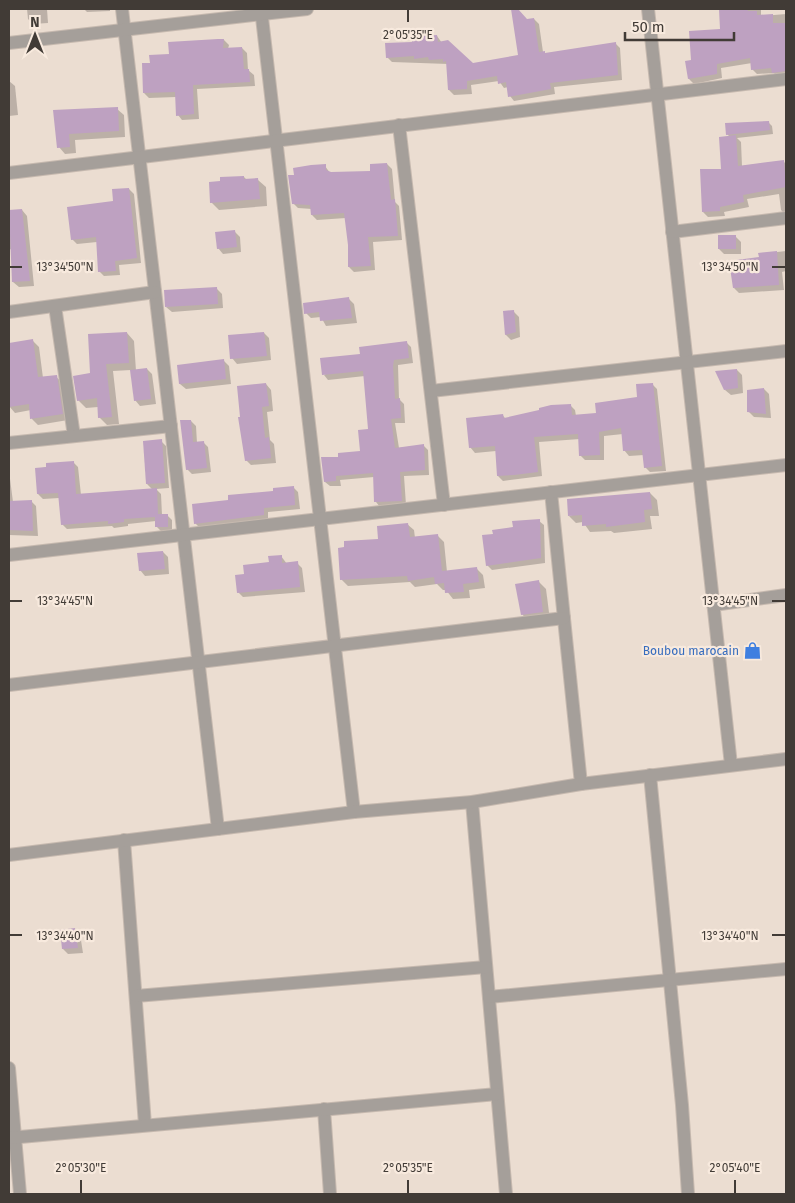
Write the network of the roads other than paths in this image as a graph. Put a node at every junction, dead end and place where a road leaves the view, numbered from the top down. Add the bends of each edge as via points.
1 (122, 9) edge
2 (307, 9) edge
3 (648, 9) edge
4 (262, 11) edge
5 (125, 30) junction
6 (9, 43) edge
7 (786, 79) edge
8 (657, 94) junction
9 (399, 125) junction
10 (277, 140) junction
11 (140, 157) junction
12 (9, 173) edge
13 (786, 218) edge
14 (672, 232) junction
15 (155, 292) junction
16 (55, 306) junction
17 (9, 312) edge
18 (786, 351) edge
19 (686, 362) junction
20 (431, 391) junction
21 (171, 426) junction
22 (74, 436) junction
23 (9, 443) edge
24 (786, 465) edge
25 (699, 475) junction
26 (551, 492) junction
27 (444, 505) junction
28 (320, 519) junction
29 (184, 535) junction
30 (9, 555) edge
31 (786, 596) edge
32 (713, 604) junction
33 (564, 618) junction
34 (335, 646) junction
35 (198, 662) junction
36 (9, 685) edge
37 (786, 758) edge
38 (731, 765) junction
39 (650, 776) junction
40 (581, 784) junction
41 (472, 802) junction
42 (354, 812) junction
43 (218, 829) junction
44 (124, 840) junction
45 (9, 855) edge
46 (486, 967) junction
47 (786, 969) edge
48 (668, 980) junction
49 (136, 996) junction
50 (489, 997) junction
51 (9, 1068) edge
52 (497, 1094) junction
53 (324, 1109) junction
54 (144, 1125) junction
55 (12, 1138) edge
56 (20, 1194) edge
57 (330, 1194) edge
58 (506, 1194) edge
59 (688, 1194) edge

1 - 5 street
2 - 4 street
3 - 8 street
4 - 5 street
4 - 10 street
5 - 6 street
5 - 11 street
7 - 8 street
8 - 9 street
8 - 14 street
9 - 10 street
9 - 20 street
10 - 11 street
10 - 28 street
11 - 12 street
11 - 15 street
13 - 14 street
14 - 19 street
15 - 16 street
15 - 21 street
16 - 17 street
16 - 22 street
18 - 19 street
19 - 20 street
19 - 25 street
20 - 27 street
21 - 22 street
21 - 29 street
22 - 23 street
24 - 25 street
25 - 26 street
25 - 32 street
26 - 27 street
26 - 33 street
27 - 28 street
28 - 29 street
28 - 34 street
29 - 30 street
29 - 35 street
31 - 32 street
32 - 38 street
33 - 34 street
33 - 40 street
34 - 35 street
34 - 42 street
35 - 36 street
35 - 43 street
37 - 38 street
38 - 39 street
39 - 40 street
39 - 48 street
40 - 41 street
41 - 42 street
41 - 46 street
42 - 43 street
43 - 44 street
44 - 45 street
44 - 49 street
46 - 49 street
46 - 50 street
47 - 48 street
48 - 50 street
48 - 59 street
49 - 54 street
50 - 52 street
51 - 55 street
52 - 53 street
52 - 58 street
53 - 54 street
53 - 57 street
54 - 55 street
55 - 56 street

